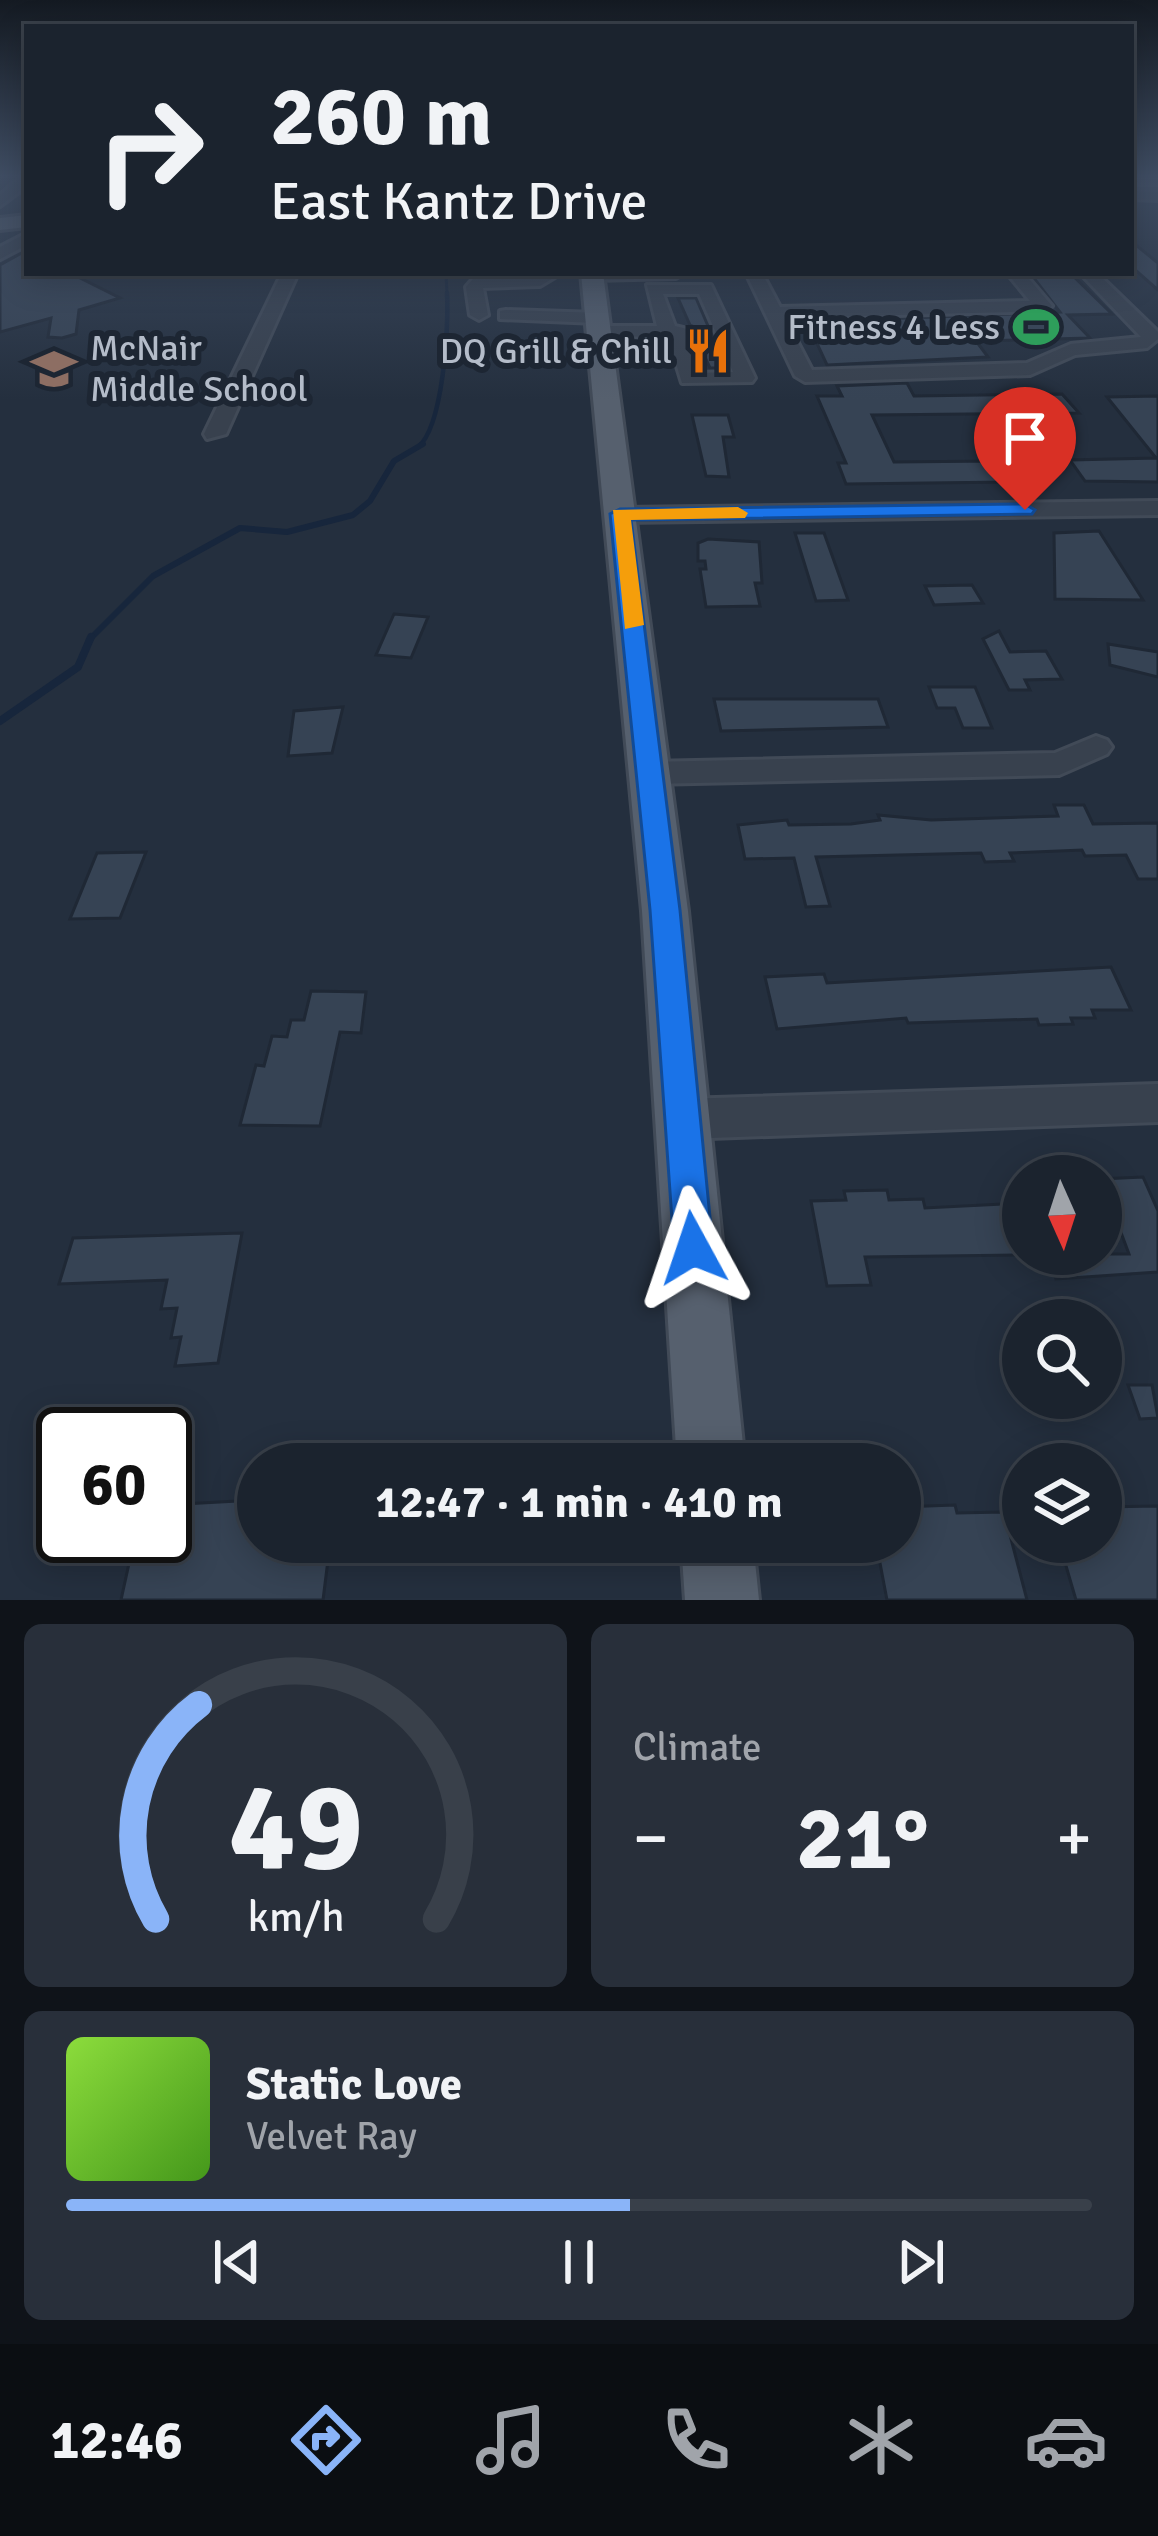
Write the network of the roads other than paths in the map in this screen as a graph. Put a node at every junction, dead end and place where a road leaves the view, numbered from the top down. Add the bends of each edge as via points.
1 (289, 276) edge
2 (755, 276) edge
3 (1018, 276) edge
4 (1091, 276) edge
5 (677, 278) edge
6 (576, 287) edge
7 (772, 313) junction
8 (537, 318) junction
9 (672, 331) junction
10 (726, 336) junction
11 (215, 434) dead end
12 (1158, 508) edge
13 (620, 514) junction
14 (1096, 747) dead end
15 (649, 773) junction
16 (1158, 1103) edge
17 (683, 1119) junction
18 (709, 1443) edge
19 (719, 1563) edge
20 (722, 1600) edge

1 - 11 street
2 - 7 street
3 - 7 street via 1043,306
4 - 7 street via 1151,335 1147,341 1071,350 1030,369 805,376
5 - 6 street
5 - 9 street via 652,289
5 - 10 street via 705,290
6 - 8 street
6 - 8 street
6 - 8 street via 474,287 492,315 480,321
6 - 9 street
6 - 13 main road
9 - 10 street
9 - 10 street via 689,379 697,380 745,378
12 - 13 street
13 - 15 main road
14 - 15 street via 1059,764
15 - 17 main road
16 - 17 street
17 - 18 main road
19 - 20 main road

